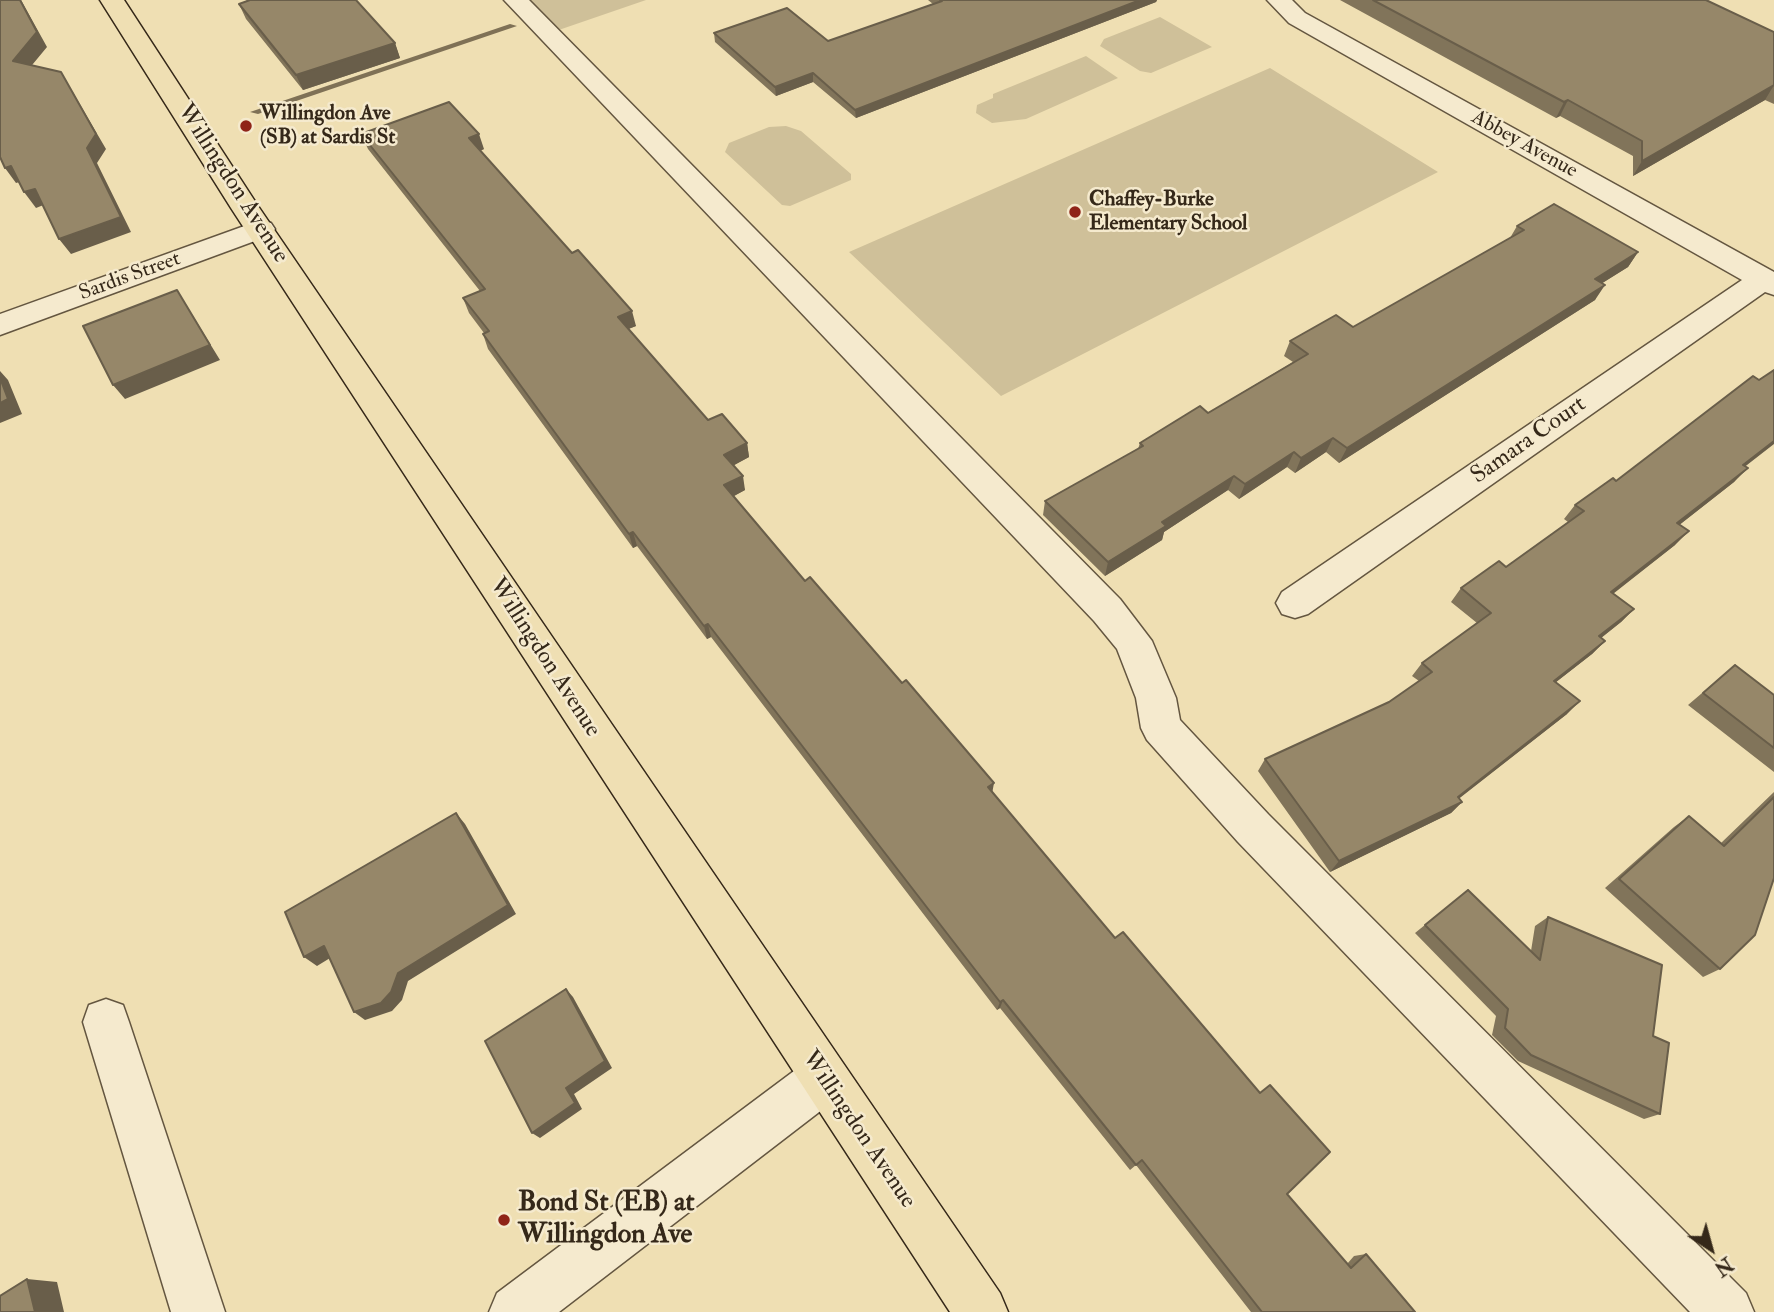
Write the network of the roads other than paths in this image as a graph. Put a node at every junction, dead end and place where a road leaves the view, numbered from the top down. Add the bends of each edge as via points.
1 (112, 0) edge
2 (516, 0) edge
3 (1279, 0) edge
4 (261, 229) junction
5 (1768, 282) edge
6 (0, 326) edge
7 (1295, 603) dead end
8 (106, 1022) dead end
9 (823, 1079) junction
10 (198, 1312) edge
11 (516, 1312) edge
12 (981, 1312) edge
13 (1727, 1312) edge

1 - 4 main road, Willingdon Avenue
2 - 13 street via 1107,610 1133,641 1156,698 1161,728 1253,828
3 - 5 street, Abbey Avenue via 1305,22
4 - 6 street, Sardis Street
4 - 9 main road, Willingdon Avenue
5 - 7 street, Samara Court
8 - 10 street
9 - 11 street
9 - 12 main road, Willingdon Avenue

